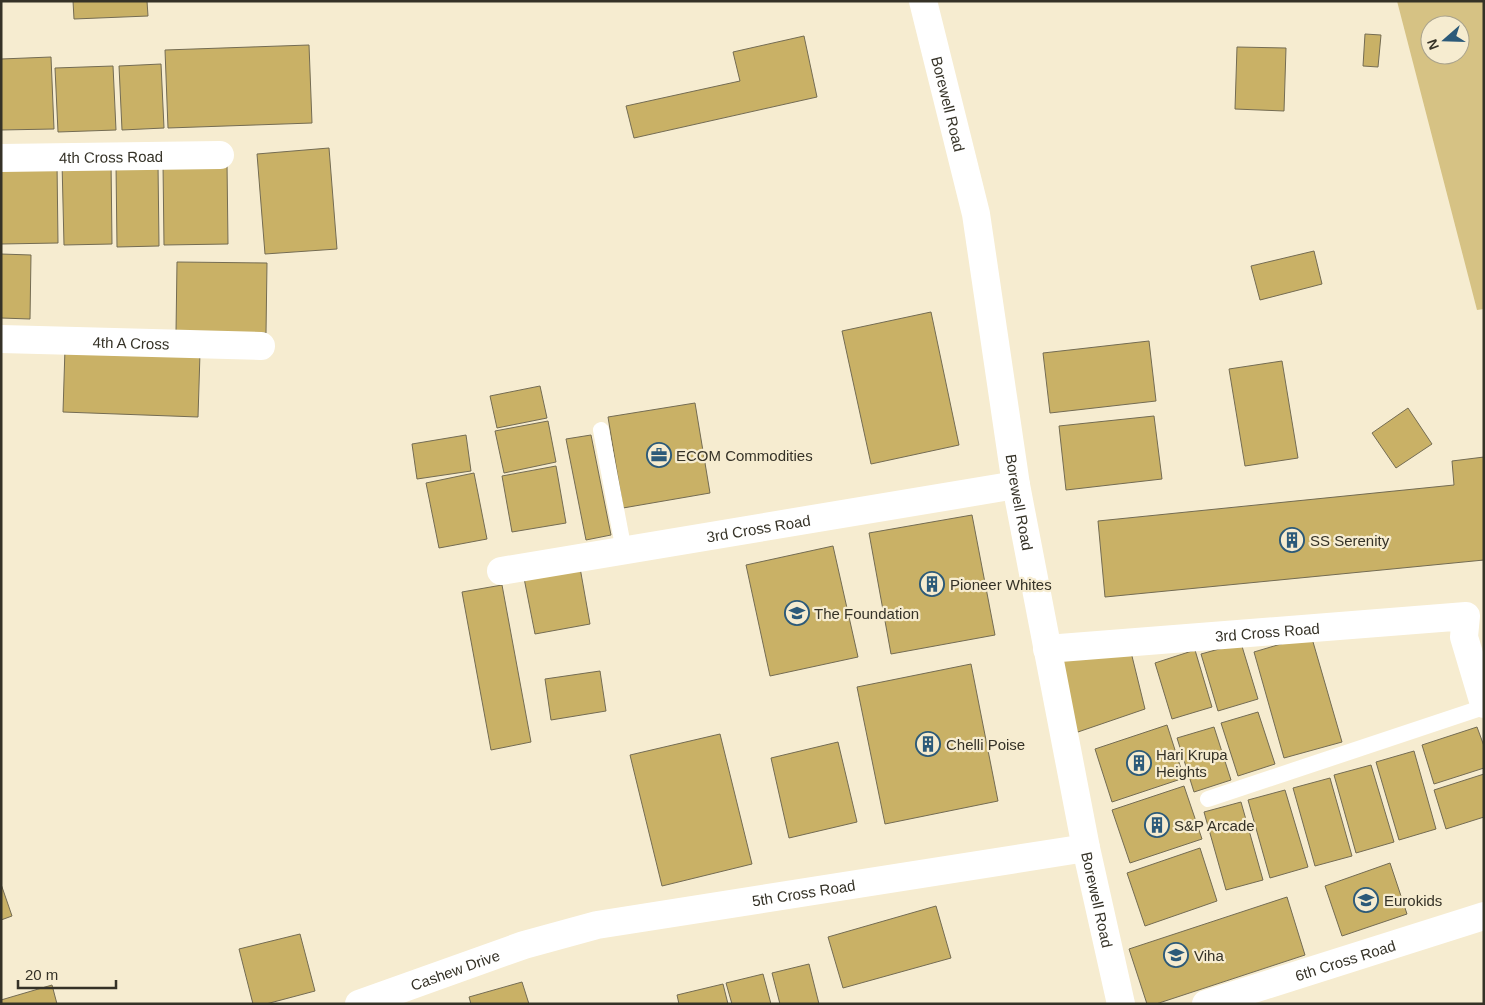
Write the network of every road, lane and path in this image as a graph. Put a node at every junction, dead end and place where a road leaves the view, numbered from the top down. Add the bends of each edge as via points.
1 (922, 1) edge
2 (220, 155) dead end
3 (1, 158) edge
4 (1, 340) edge
5 (261, 346) dead end
6 (601, 430) dead end
7 (1016, 485) junction
8 (624, 551) junction
9 (501, 571) dead end
10 (1048, 649) junction
11 (1484, 706) edge
12 (1208, 799) dead end
13 (1086, 848) junction
14 (1484, 916) edge
15 (524, 946) joint
16 (1119, 1003) edge
17 (359, 1004) edge
18 (1206, 1004) edge

1 - 7 street, Borewell Road via 976,214
2 - 3 street, 4th Cross Road
4 - 5 street, 4th A Cross
6 - 8 lane
7 - 8 street, 3rd Cross Road
7 - 10 street, Borewell Road
8 - 9 street, 3rd Cross Road
10 - 11 street, 3rd Cross Road via 1466,616 1464,637
10 - 13 street, Borewell Road
11 - 12 lane
13 - 15 street, 5th Cross Road via 597,925
13 - 16 street, Borewell Road
14 - 18 street, 6th Cross Road
15 - 17 street, Cashew Drive

